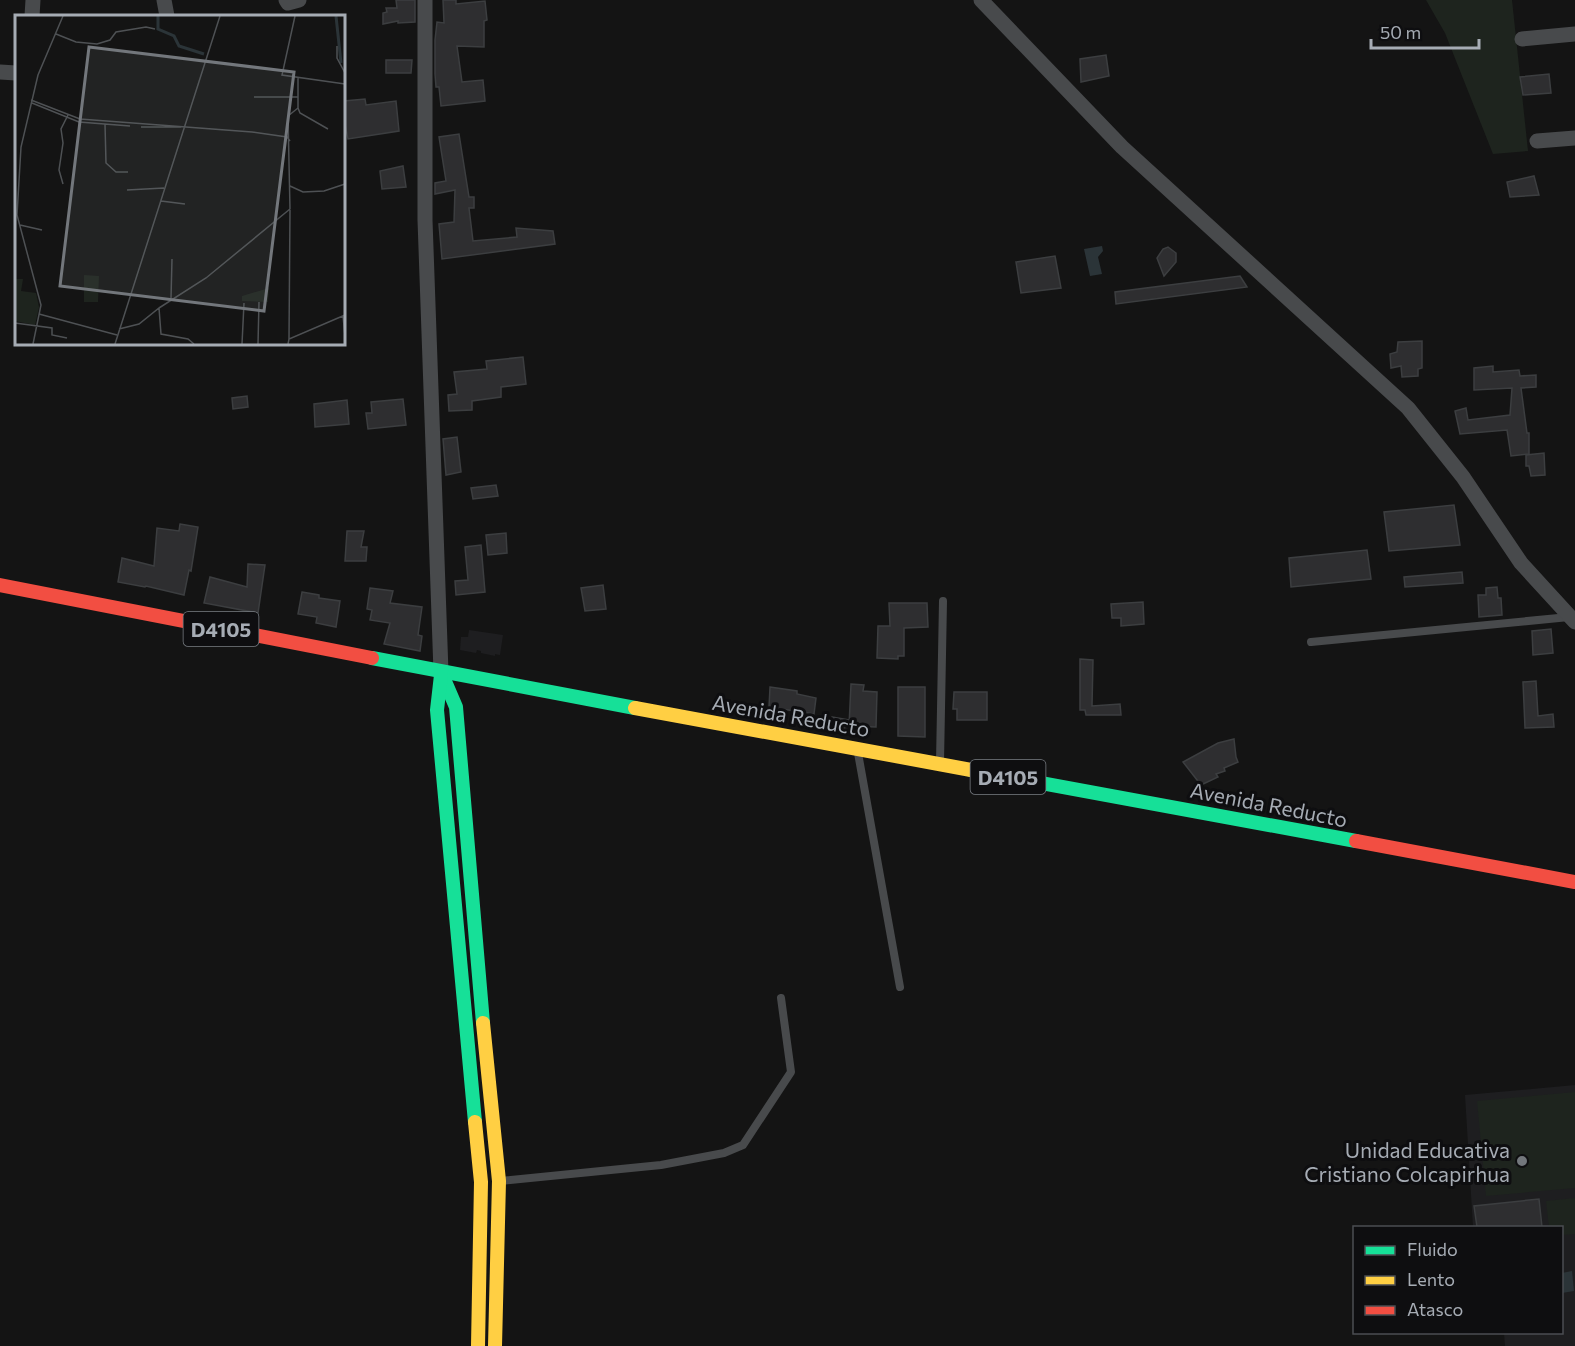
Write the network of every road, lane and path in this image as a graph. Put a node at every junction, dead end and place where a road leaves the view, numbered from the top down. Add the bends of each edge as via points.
1 (164, 0) edge
2 (286, 0) edge
3 (299, 0) edge
4 (425, 0) edge
5 (981, 0) edge
6 (167, 15) edge
7 (1575, 34) edge
8 (1522, 39) dead end
9 (0, 72) edge
10 (15, 74) edge
11 (1575, 138) edge
12 (1538, 141) dead end
13 (0, 585) edge
14 (943, 601) dead end
15 (1573, 619) edge
16 (1311, 642) dead end
17 (441, 672) junction
18 (857, 749) junction
19 (940, 764) junction
20 (1575, 882) edge
21 (900, 987) dead end
22 (480, 988) junction
23 (463, 990) junction
24 (782, 998) dead end
25 (499, 1181) junction
26 (481, 1182) junction
27 (478, 1346) edge
28 (495, 1346) edge

1 - 6 street
2 - 3 street
4 - 17 street via 425,220
5 - 15 street via 1122,147 1408,408 1521,563
7 - 8 street
9 - 10 street
11 - 12 street
13 - 17 main road, Avenida Reducto / D4105
14 - 19 lane
15 - 16 lane
17 - 18 main road, Avenida Reducto / D4105
17 - 22 main road via 456,707
17 - 23 main road via 437,710
18 - 19 main road, Avenida Reducto / D4105
18 - 21 lane
19 - 20 main road, Avenida Reducto / D4105
22 - 23 street
22 - 25 main road
23 - 26 main road
24 - 25 lane via 791,1072 743,1145 724,1153 661,1165
25 - 26 street
25 - 28 main road
26 - 27 main road

